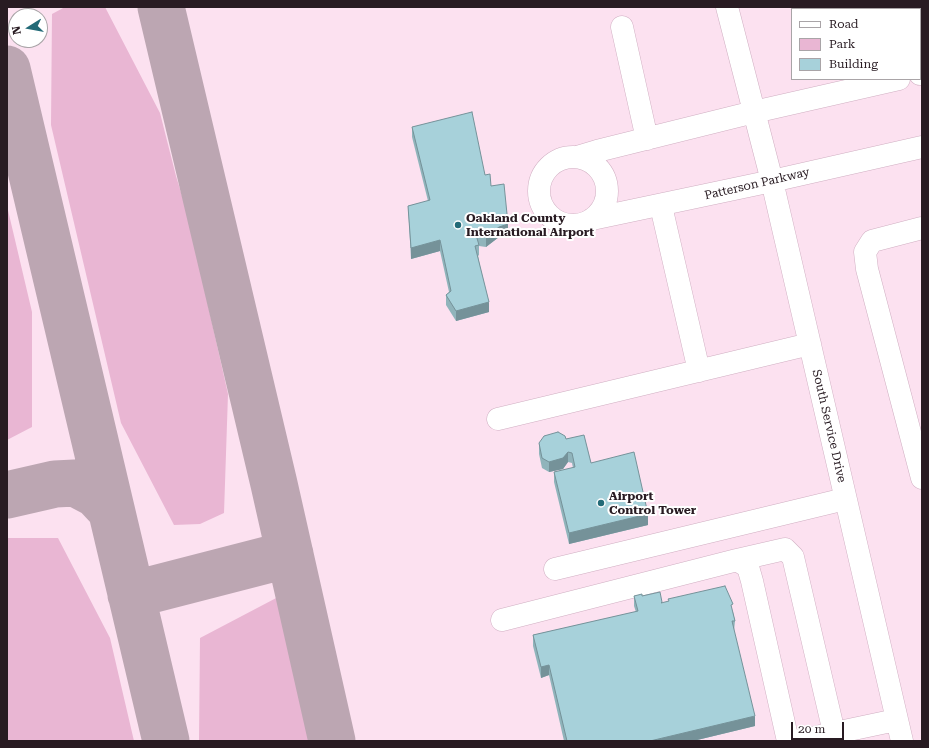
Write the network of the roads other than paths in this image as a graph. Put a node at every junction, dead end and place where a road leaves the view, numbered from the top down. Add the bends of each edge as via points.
1 (727, 7) edge
2 (622, 27) dead end
3 (895, 80) edge
4 (754, 112) junction
5 (647, 139) junction
6 (922, 147) edge
7 (577, 157) junction
8 (772, 181) junction
9 (661, 206) junction
10 (592, 219) junction
11 (922, 228) edge
12 (810, 344) junction
13 (699, 371) junction
14 (498, 418) dead end
15 (922, 478) edge
16 (845, 499) junction
17 (737, 560) junction
18 (555, 569) dead end
19 (502, 620) dead end
20 (896, 720) junction
21 (835, 737) edge
22 (788, 741) edge
23 (797, 741) edge
24 (902, 741) edge

1 - 4 street, South Service Drive
2 - 5 street
3 - 4 street
4 - 5 street
4 - 8 street, South Service Drive
5 - 7 street
6 - 8 street, Patterson Parkway
7 - 10 street via 591,161 600,170 606,182 607,195 603,207
7 - 10 street via 554,161 545,170 538,194 549,216 560,223 572,225
8 - 9 street, Patterson Parkway
8 - 12 street, South Service Drive
9 - 10 street, Patterson Parkway
9 - 13 street
11 - 15 street via 872,241 865,252 867,269
12 - 13 street
12 - 16 street, South Service Drive
13 - 14 street
16 - 18 street
16 - 20 street, South Service Drive
17 - 19 street
17 - 21 street via 785,550 793,557
17 - 22 street via 748,567 752,581
20 - 21 street
20 - 24 street, South Service Drive
21 - 23 street

